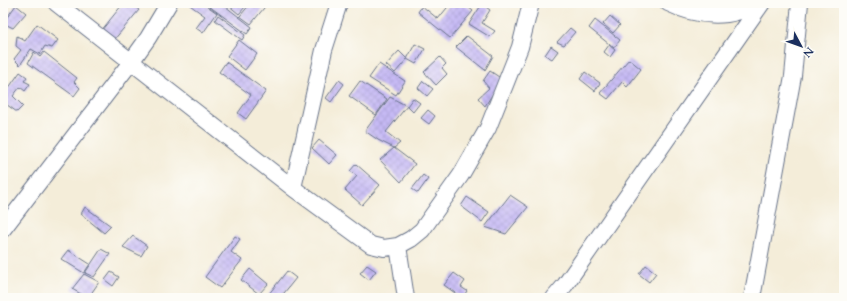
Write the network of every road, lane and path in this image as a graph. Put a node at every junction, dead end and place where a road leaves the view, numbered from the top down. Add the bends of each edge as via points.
1 (56, 3) edge
2 (169, 3) edge
3 (339, 3) edge
4 (531, 3) edge
5 (668, 3) edge
6 (756, 3) edge
7 (762, 3) edge
8 (800, 3) edge
9 (131, 62) junction
10 (293, 188) junction
11 (3, 229) edge
12 (398, 246) junction
13 (407, 294) edge
14 (554, 298) edge
15 (752, 298) edge

1 - 9 street
2 - 9 street
3 - 10 street via 324,50
4 - 12 street via 520,47 488,128 461,175 422,230 411,240
5 - 6 street via 682,10 714,16 739,11
7 - 14 street
8 - 15 street via 793,76
9 - 10 street
9 - 11 street
10 - 12 street via 371,245 384,248
12 - 13 street

